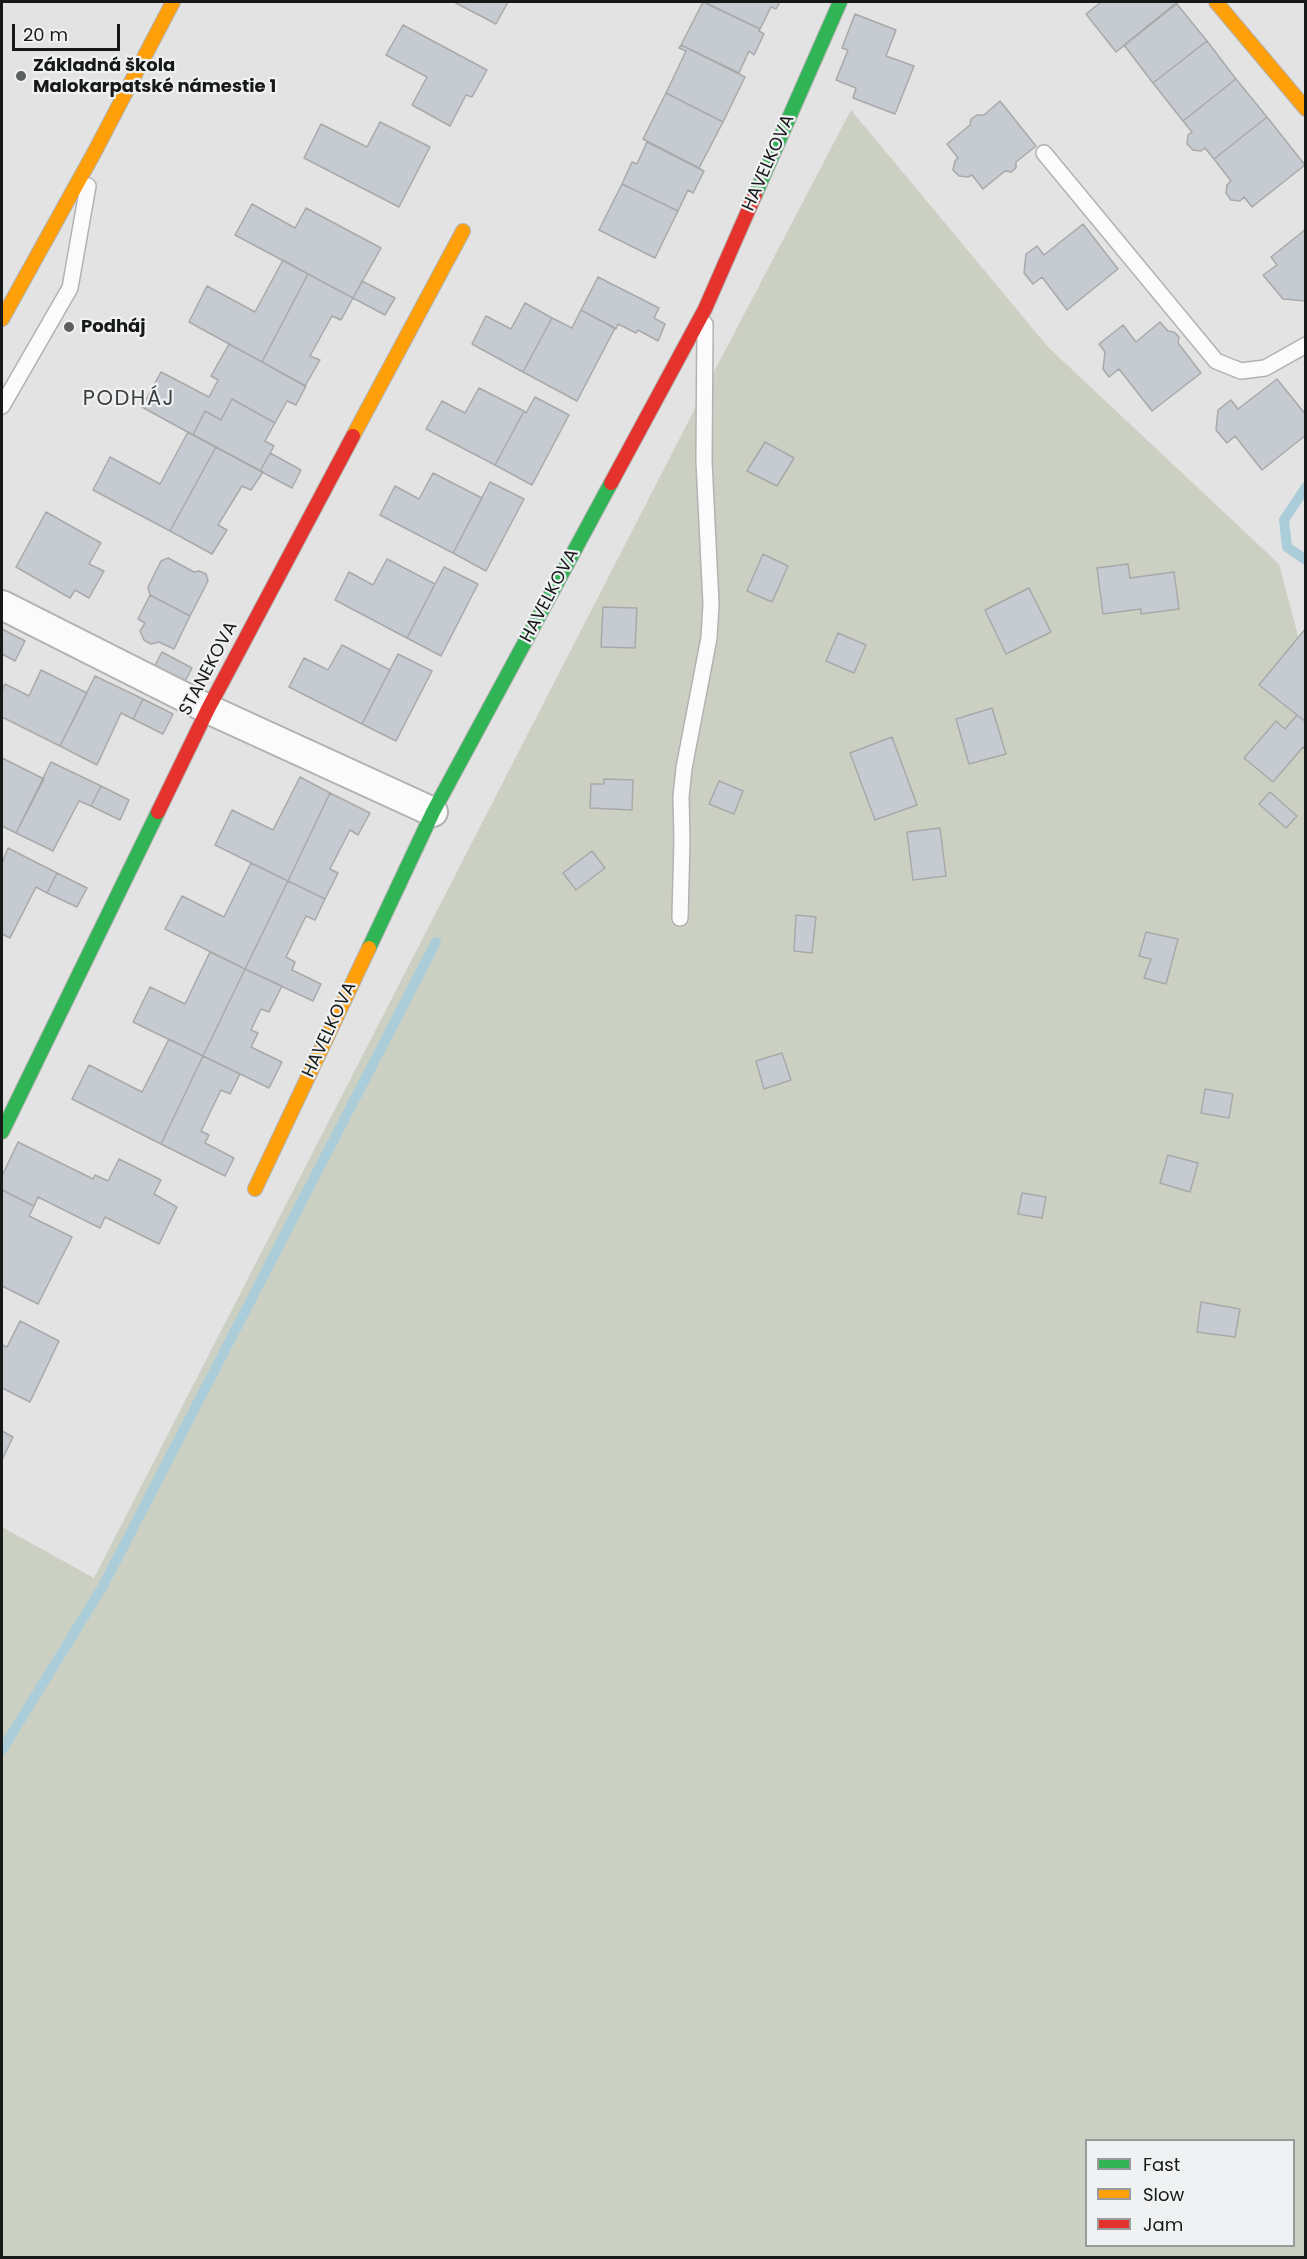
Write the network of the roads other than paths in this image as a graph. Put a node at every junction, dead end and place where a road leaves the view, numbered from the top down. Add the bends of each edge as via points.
1 (173, 2) edge
2 (840, 2) edge
3 (1216, 2) edge
4 (1305, 110) edge
5 (94, 153) junction
6 (1044, 153) dead end
7 (463, 231) dead end
8 (705, 309) junction
9 (2, 319) edge
10 (1305, 345) edge
11 (2, 406) edge
12 (2, 605) edge
13 (208, 709) junction
14 (433, 813) junction
15 (680, 918) dead end
16 (2, 1132) edge
17 (255, 1189) dead end

1 - 5 street
2 - 8 street, HAVELKOVA
3 - 4 street
5 - 9 street
5 - 11 lane via 70,288
6 - 10 lane via 1216,361 1241,371 1265,368
7 - 13 street, STANEKOVA
8 - 14 street, HAVELKOVA
8 - 15 lane via 704,461 710,638 684,768
12 - 13 street
13 - 14 street
13 - 16 street, STANEKOVA
14 - 17 street, HAVELKOVA

